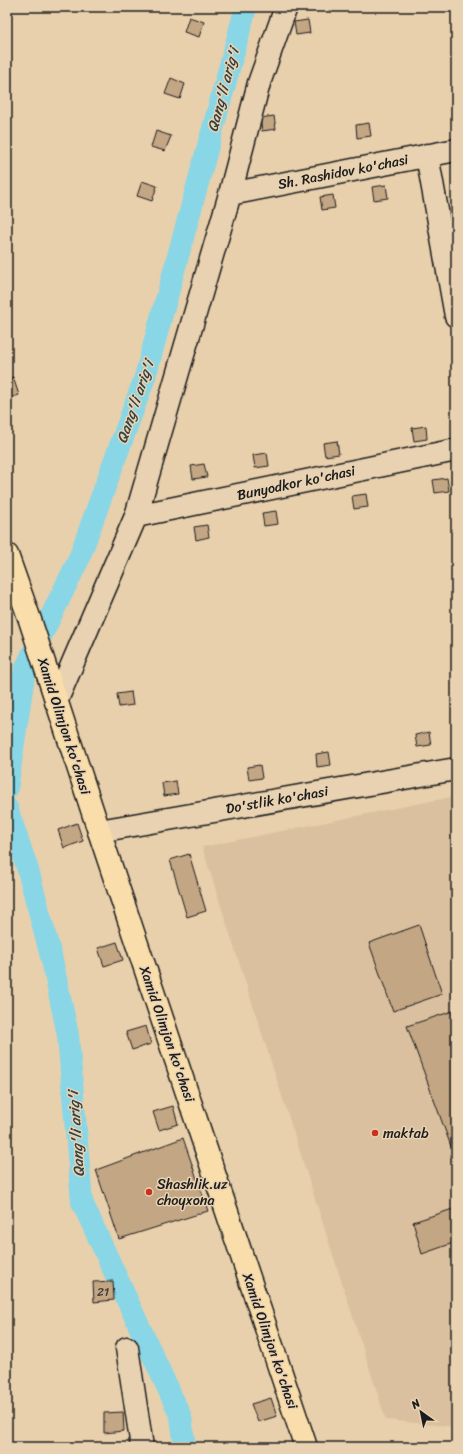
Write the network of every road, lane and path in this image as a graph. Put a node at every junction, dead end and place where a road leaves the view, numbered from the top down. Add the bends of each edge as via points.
1 (286, 7) edge
2 (456, 150) edge
3 (427, 155) junction
4 (230, 194) junction
5 (456, 316) edge
6 (456, 450) edge
7 (136, 516) junction
8 (7, 555) edge
9 (56, 702) junction
10 (456, 769) edge
11 (99, 831) junction
12 (127, 1348) dead end
13 (142, 1447) edge
14 (306, 1447) edge

1 - 4 street via 258,83
2 - 3 street, Sh. Rashidov ko'chasi
3 - 4 street, Sh. Rashidov ko'chasi
3 - 5 street
4 - 7 street
6 - 7 street, Bunyodkor ko'chasi
7 - 9 street
8 - 9 main road, Xamid Olimjon ko'chasi
9 - 11 main road, Xamid Olimjon ko'chasi
10 - 11 street, Do'stlik ko'chasi
11 - 14 main road, Xamid Olimjon ko'chasi
12 - 13 street

